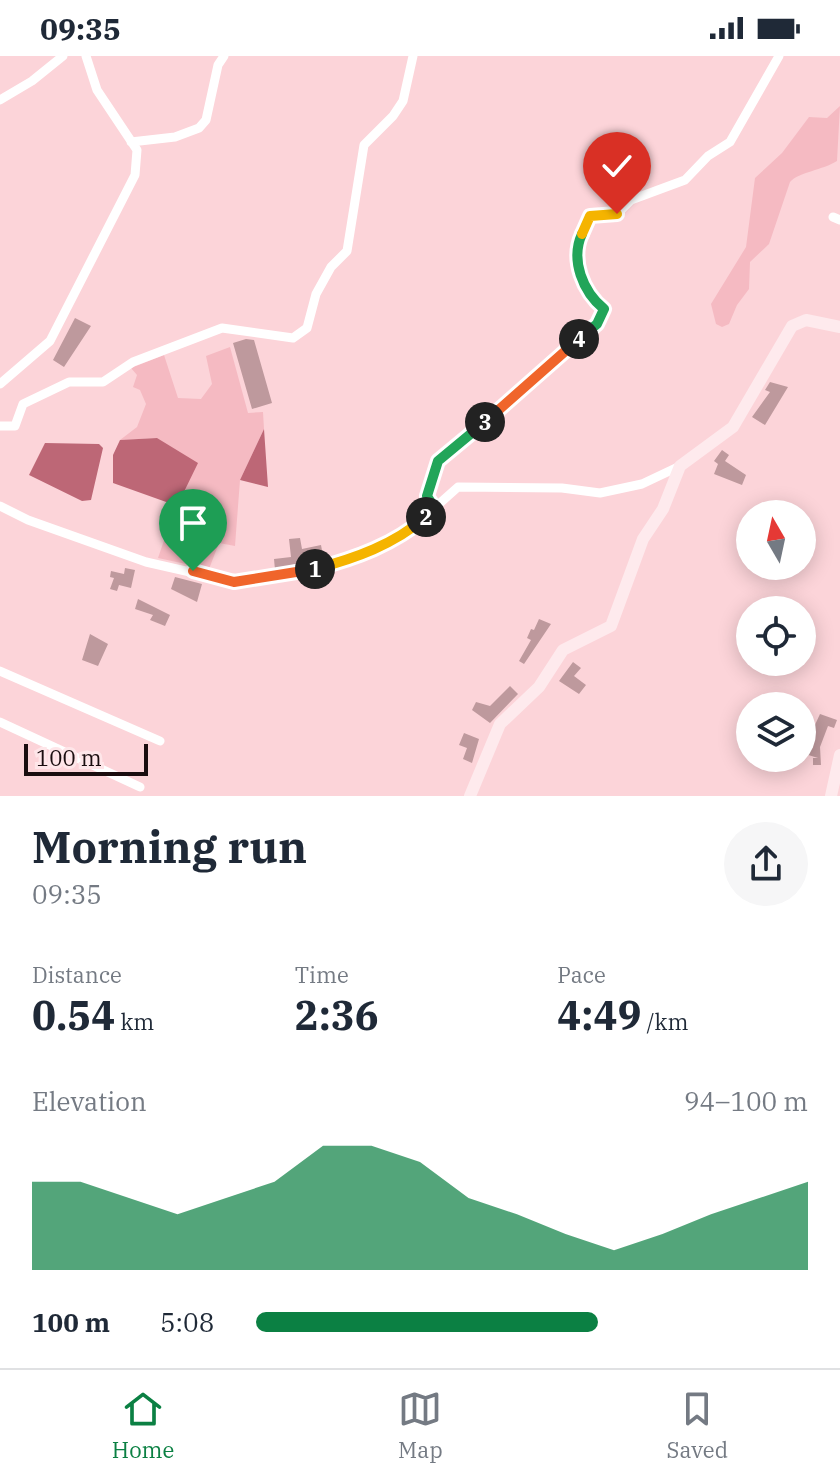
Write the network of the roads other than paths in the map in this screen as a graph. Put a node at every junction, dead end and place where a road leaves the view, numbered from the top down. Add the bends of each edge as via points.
1 (63, 56) edge
2 (86, 56) edge
3 (224, 56) edge
4 (413, 56) edge
5 (779, 56) edge
6 (0, 100) edge
7 (131, 142) junction
8 (840, 327) edge
9 (0, 384) edge
10 (0, 426) edge
11 (680, 466) junction
12 (0, 506) edge
13 (435, 509) junction
14 (0, 671) edge
15 (0, 722) edge
16 (160, 741) dead end
17 (840, 755) edge
18 (140, 787) dead end
19 (470, 796) edge
20 (831, 796) edge

1 - 6 street
2 - 7 street via 97,90
3 - 7 street via 199,128
4 - 10 street via 403,101 364,145 347,251 316,294 307,328 293,338 222,328 133,362 103,382 69,382 23,404 15,426
5 - 13 street via 730,142 685,180 631,200 617,214 590,216 579,241 581,279 604,309 597,324 438,461 427,496
7 - 9 street via 137,150 135,175 50,341
8 - 11 street via 806,320 792,326 733,427
11 - 13 street via 642,484 600,493 458,487
11 - 19 street via 663,509 643,539 611,626 563,650 539,687 500,724
12 - 13 street via 146,562 234,582 291,576 354,558 403,536
14 - 16 street
15 - 18 street
17 - 20 street

